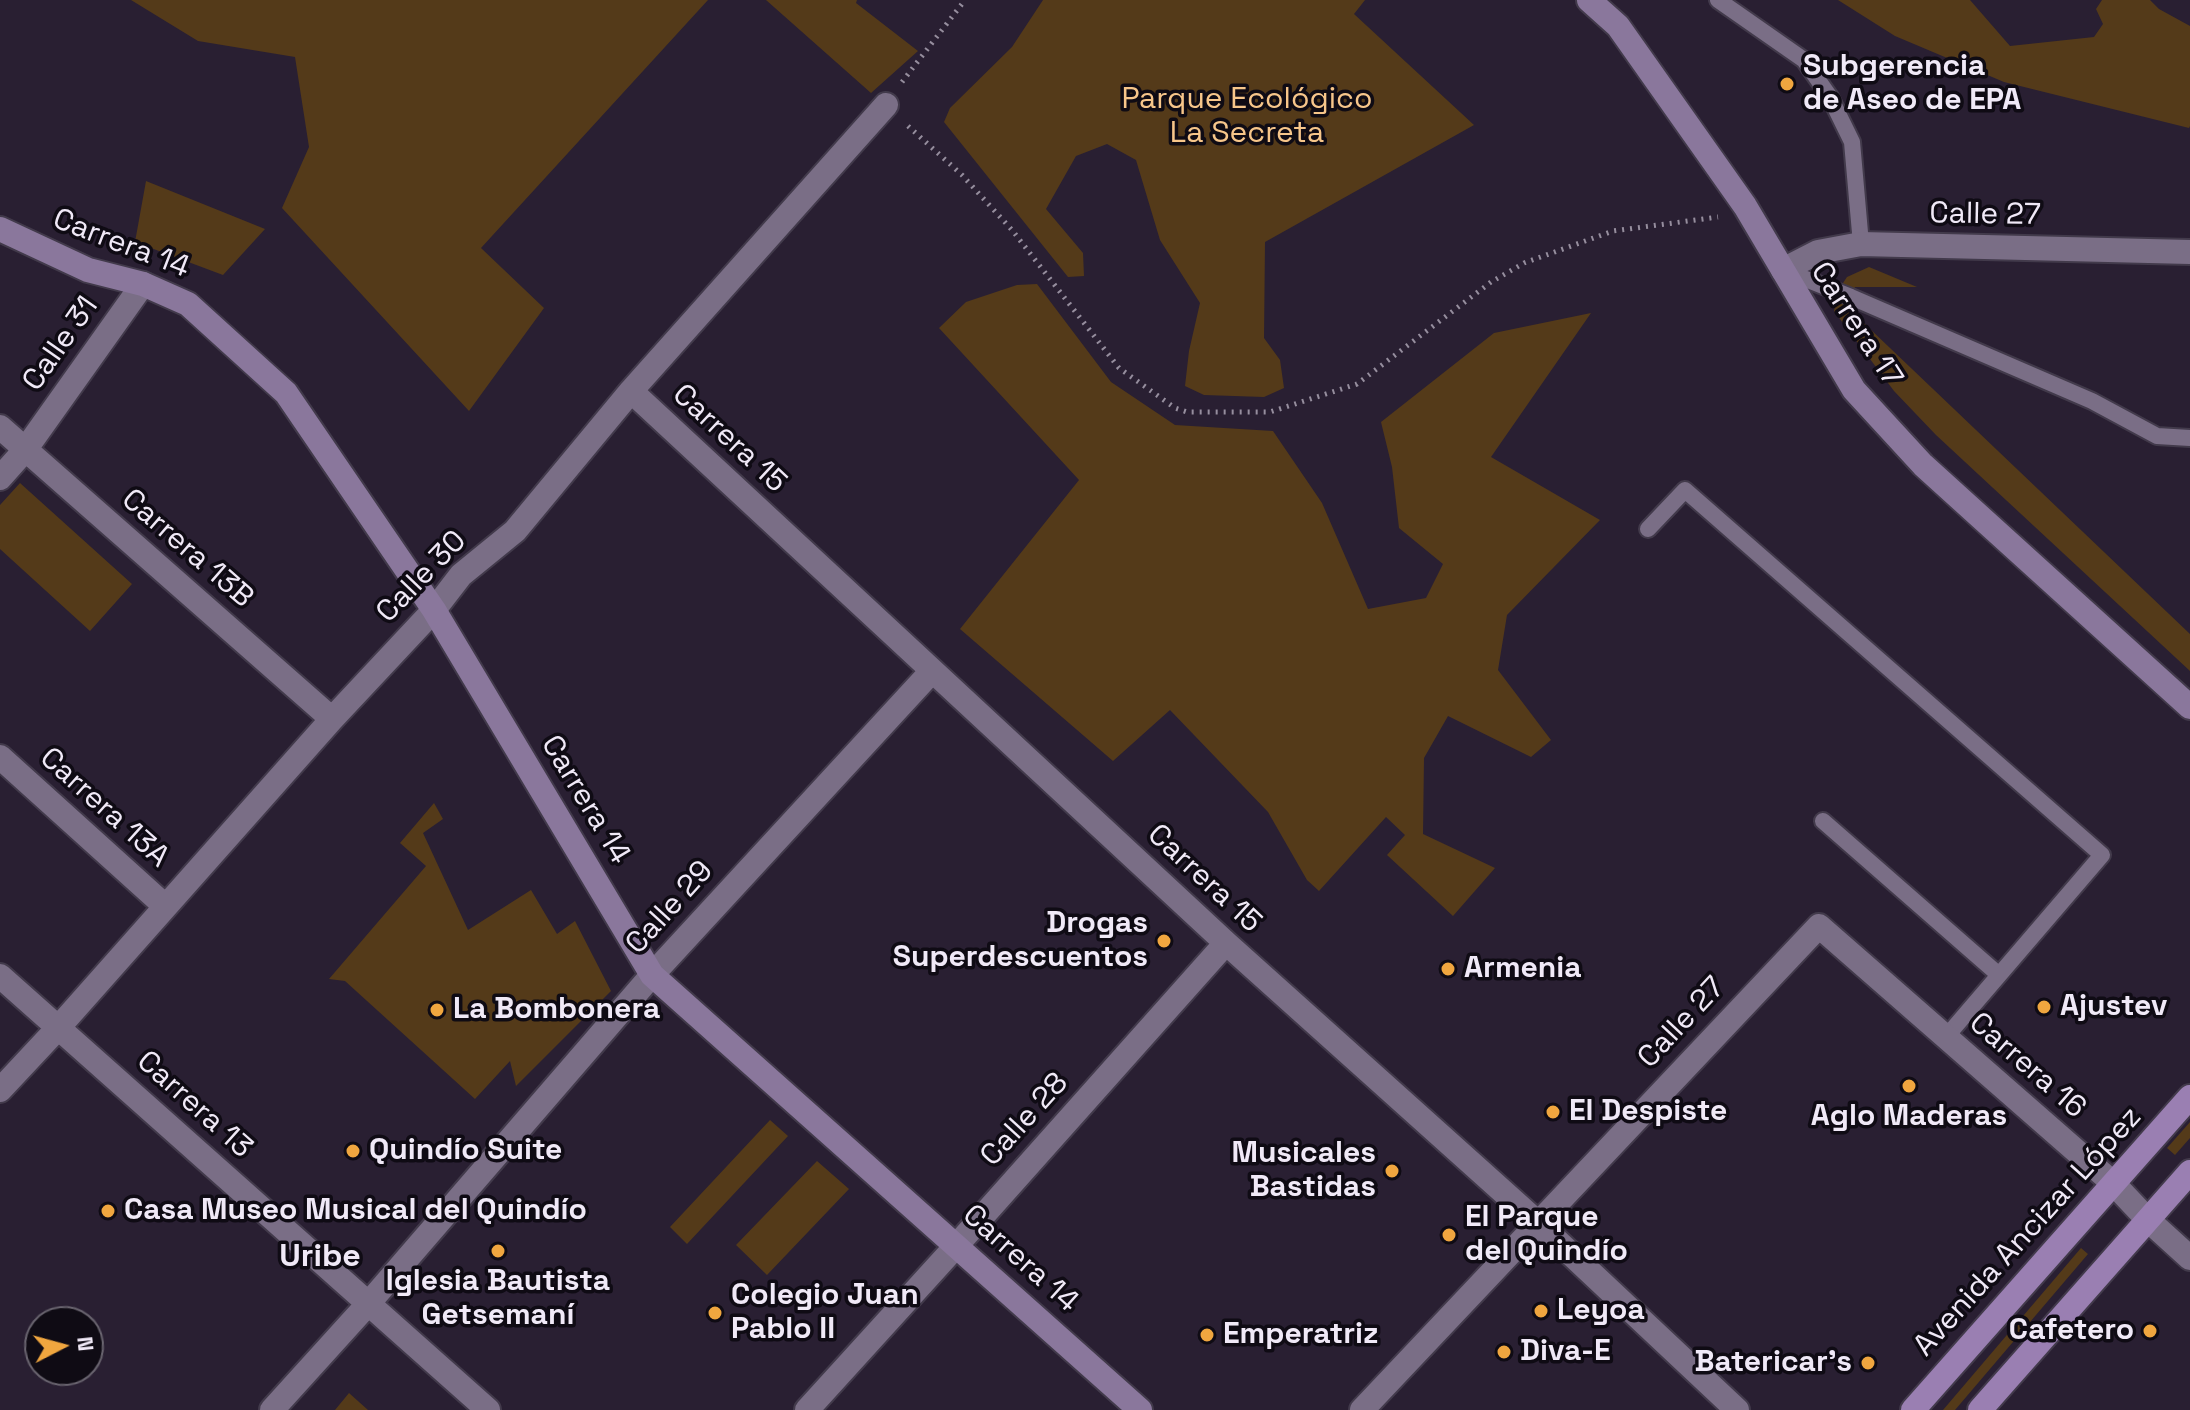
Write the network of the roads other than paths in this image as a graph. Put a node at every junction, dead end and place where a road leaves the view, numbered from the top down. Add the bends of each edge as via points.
1 (1589, 0) edge
2 (1718, 0) edge
3 (886, 105) road end
4 (0, 229) edge
5 (1861, 244) junction
6 (2190, 252) edge
7 (1783, 270) junction
8 (143, 284) junction
9 (631, 391) junction
10 (0, 427) edge
11 (2190, 438) edge
12 (25, 450) junction
13 (0, 478) edge
14 (1648, 529) dead end
15 (434, 610) junction
16 (932, 671) junction
17 (2190, 707) edge
18 (332, 719) junction
19 (5, 771) edge
20 (1823, 821) dead end
21 (165, 906) junction
22 (1819, 926) joint
23 (1226, 943) junction
24 (652, 975) junction
25 (1999, 975) junction
26 (0, 976) edge
27 (58, 1028) junction
28 (1946, 1037) junction
29 (0, 1090) edge
30 (2190, 1097) edge
31 (2190, 1172) edge
32 (2114, 1184) junction
33 (2147, 1219) junction
34 (1538, 1223) junction
35 (957, 1245) junction
36 (2190, 1258) edge
37 (368, 1304) junction
38 (272, 1410) edge
39 (488, 1410) edge
40 (807, 1410) edge
41 (1140, 1410) edge
42 (1362, 1410) edge
43 (1737, 1410) edge
44 (1913, 1410) edge
45 (1980, 1410) edge

1 - 7 street, Carrera 17 via 1618,26 1745,206
2 - 5 lane via 1804,60 1830,97 1852,142
3 - 9 street, Calle 30
4 - 8 street, Carrera 14 via 88,270
5 - 6 street, Calle 27
5 - 7 street, Calle 27 via 1818,252
7 - 11 lane via 2092,401 2157,436
7 - 17 street, Carrera 17 via 1854,390 1913,454
8 - 12 street, Calle 31
8 - 15 street, Carrera 14 via 188,304 286,393
9 - 15 street, Calle 30 via 515,531 461,575
9 - 16 street, Carrera 15
10 - 12 street, Carrera 13B
12 - 13 street, Calle 31
12 - 18 street, Carrera 13B
14 - 25 lane via 1685,490 2102,855
15 - 18 street, Calle 30
15 - 24 street, Carrera 14
16 - 23 street, Carrera 15
16 - 24 street, Calle 29
18 - 21 street, Calle 30
19 - 21 street, Carrera 13A
20 - 25 lane
21 - 27 street, Calle 30
22 - 28 street, Carrera 16
22 - 34 street, Calle 27
23 - 34 street, Carrera 15
23 - 35 street, Calle 28
24 - 35 street, Carrera 14
24 - 37 street, Calle 29
25 - 28 lane
26 - 27 street, Carrera 13
27 - 29 street, Calle 30
27 - 37 street, Carrera 13
28 - 32 street, Carrera 16
30 - 32 main road, Avenida Ancizar López
31 - 33 main road
32 - 33 street, Carrera 16
32 - 44 main road, Avenida Ancizar López
33 - 36 street, Carrera 16
33 - 45 main road
34 - 42 street, Calle 27
34 - 43 street, Carrera 15
35 - 40 street, Calle 28
35 - 41 street, Carrera 14
37 - 38 street, Calle 29
37 - 39 street, Carrera 13

